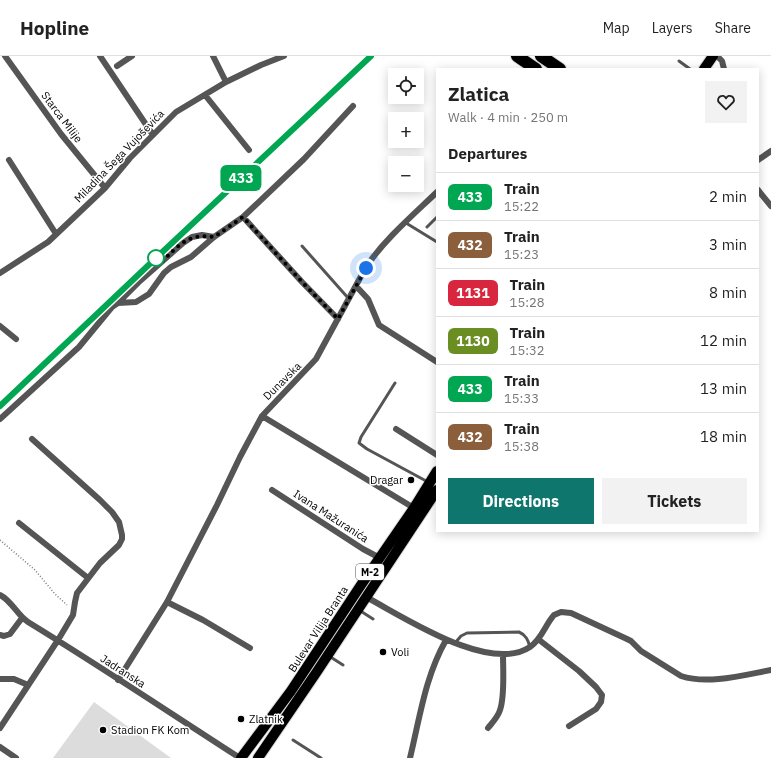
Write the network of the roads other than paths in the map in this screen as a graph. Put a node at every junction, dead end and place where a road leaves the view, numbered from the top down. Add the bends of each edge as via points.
1 (5, 56) edge
2 (100, 56) edge
3 (132, 56) edge
4 (213, 56) edge
5 (284, 56) edge
6 (517, 56) edge
7 (541, 56) edge
8 (713, 56) edge
9 (717, 56) edge
10 (679, 61) dead end
11 (117, 66) dead end
12 (535, 68) edge
13 (559, 68) edge
14 (689, 68) edge
15 (705, 68) edge
16 (724, 68) edge
17 (226, 82) junction
18 (205, 95) junction
19 (353, 106) dead end
20 (153, 135) junction
21 (249, 150) dead end
22 (771, 151) edge
23 (759, 159) edge
24 (9, 160) dead end
25 (105, 188) junction
26 (759, 191) edge
27 (436, 193) edge
28 (771, 206) edge
29 (243, 217) junction
30 (436, 218) edge
31 (406, 223) junction
32 (427, 227) dead end
33 (56, 234) junction
34 (214, 237) junction
35 (436, 241) edge
36 (302, 246) dead end
37 (0, 273) edge
38 (356, 286) junction
39 (349, 299) junction
40 (118, 303) junction
41 (338, 319) junction
42 (0, 326) edge
43 (16, 339) dead end
44 (436, 361) edge
45 (395, 383) dead end
46 (262, 416) junction
47 (0, 419) edge
48 (396, 429) dead end
49 (32, 439) dead end
50 (436, 454) edge
51 (436, 475) edge
52 (433, 486) edge
53 (272, 490) dead end
54 (414, 508) junction
55 (19, 523) dead end
56 (380, 558) junction
57 (88, 578) junction
58 (0, 595) edge
59 (366, 597) junction
60 (168, 602) junction
61 (358, 609) junction
62 (22, 618) junction
63 (373, 619) dead end
64 (0, 635) edge
65 (538, 639) junction
66 (58, 640) junction
67 (446, 640) junction
68 (456, 643) junction
69 (530, 647) junction
70 (250, 648) dead end
71 (503, 654) junction
72 (328, 655) junction
73 (343, 665) dead end
74 (771, 670) edge
75 (0, 679) edge
76 (118, 680) junction
77 (28, 685) junction
78 (569, 726) dead end
79 (0, 728) edge
80 (488, 728) dead end
81 (294, 740) dead end
82 (0, 747) edge
83 (16, 758) edge
84 (241, 758) edge
85 (258, 758) edge
86 (321, 758) edge
87 (410, 758) edge

1 - 25 street, Starca Milije via 61,134
2 - 20 street
3 - 11 street
4 - 17 street
5 - 17 street, Miladina Šega Vujoševića
6 - 12 highway
7 - 13 highway
8 - 15 main road
9 - 16 street
10 - 14 lane
17 - 18 street, Miladina Šega Vujoševića
18 - 20 street, Miladina Šega Vujoševića via 176,112
18 - 21 street
19 - 29 street via 304,159
20 - 25 street, Miladina Šega Vujoševića
22 - 23 street
24 - 33 street
25 - 33 street, Miladina Šega Vujoševića
26 - 28 street
27 - 31 street, Dunavska
29 - 34 street
29 - 41 street
30 - 32 lane
31 - 35 lane
31 - 38 street, Dunavska via 376,253
33 - 37 street, Miladina Šega Vujoševića
34 - 40 street via 191,257 171,266 148,294 136,302
34 - 40 street via 202,235 192,237 183,243
36 - 39 lane
38 - 39 street, Dunavska
38 - 44 street via 368,299 379,325
39 - 41 street, Dunavska
40 - 47 street via 78,347
41 - 46 street, Dunavska via 316,359
42 - 43 street
45 - 52 lane via 359,443
46 - 54 street
46 - 60 street, Dunavska
48 - 50 street
49 - 57 street via 100,500 119,522 122,535 120,542
51 - 52 main road, Bulevar Vilija Branta / M-2
52 - 54 main road, Bulevar Vilija Branta / M-2
52 - 59 main road, Bulevar Vilija Branta / M-2
53 - 56 street, Ivana Mažuranića
54 - 56 main road, Bulevar Vilija Branta / M-2
55 - 57 street
56 - 84 main road, Bulevar Vilija Branta / M-2 via 291,691
57 - 66 street via 77,593 74,612
58 - 62 street, Jadranska
59 - 61 main road, Bulevar Vilija Branta / M-2
59 - 67 street
60 - 70 street
60 - 76 street, Dunavska
61 - 63 lane
61 - 72 main road, Bulevar Vilija Branta / M-2
62 - 64 street via 10,634
62 - 66 street, Jadranska
65 - 69 street
65 - 74 street via 554,615 566,612 631,641 641,651 686,678 726,678
65 - 78 street via 579,671 602,695 596,709
66 - 76 street, Jadranska
66 - 77 street
67 - 68 street
67 - 87 street via 429,678
68 - 69 lane via 466,633 519,632 527,638
68 - 71 street via 486,653
69 - 71 street
71 - 80 street via 502,706
72 - 73 lane
72 - 85 main road, Bulevar Vilija Branta / M-2
75 - 77 street via 14,678
76 - 84 street, Jadranska
77 - 79 street
81 - 86 lane
82 - 83 street

